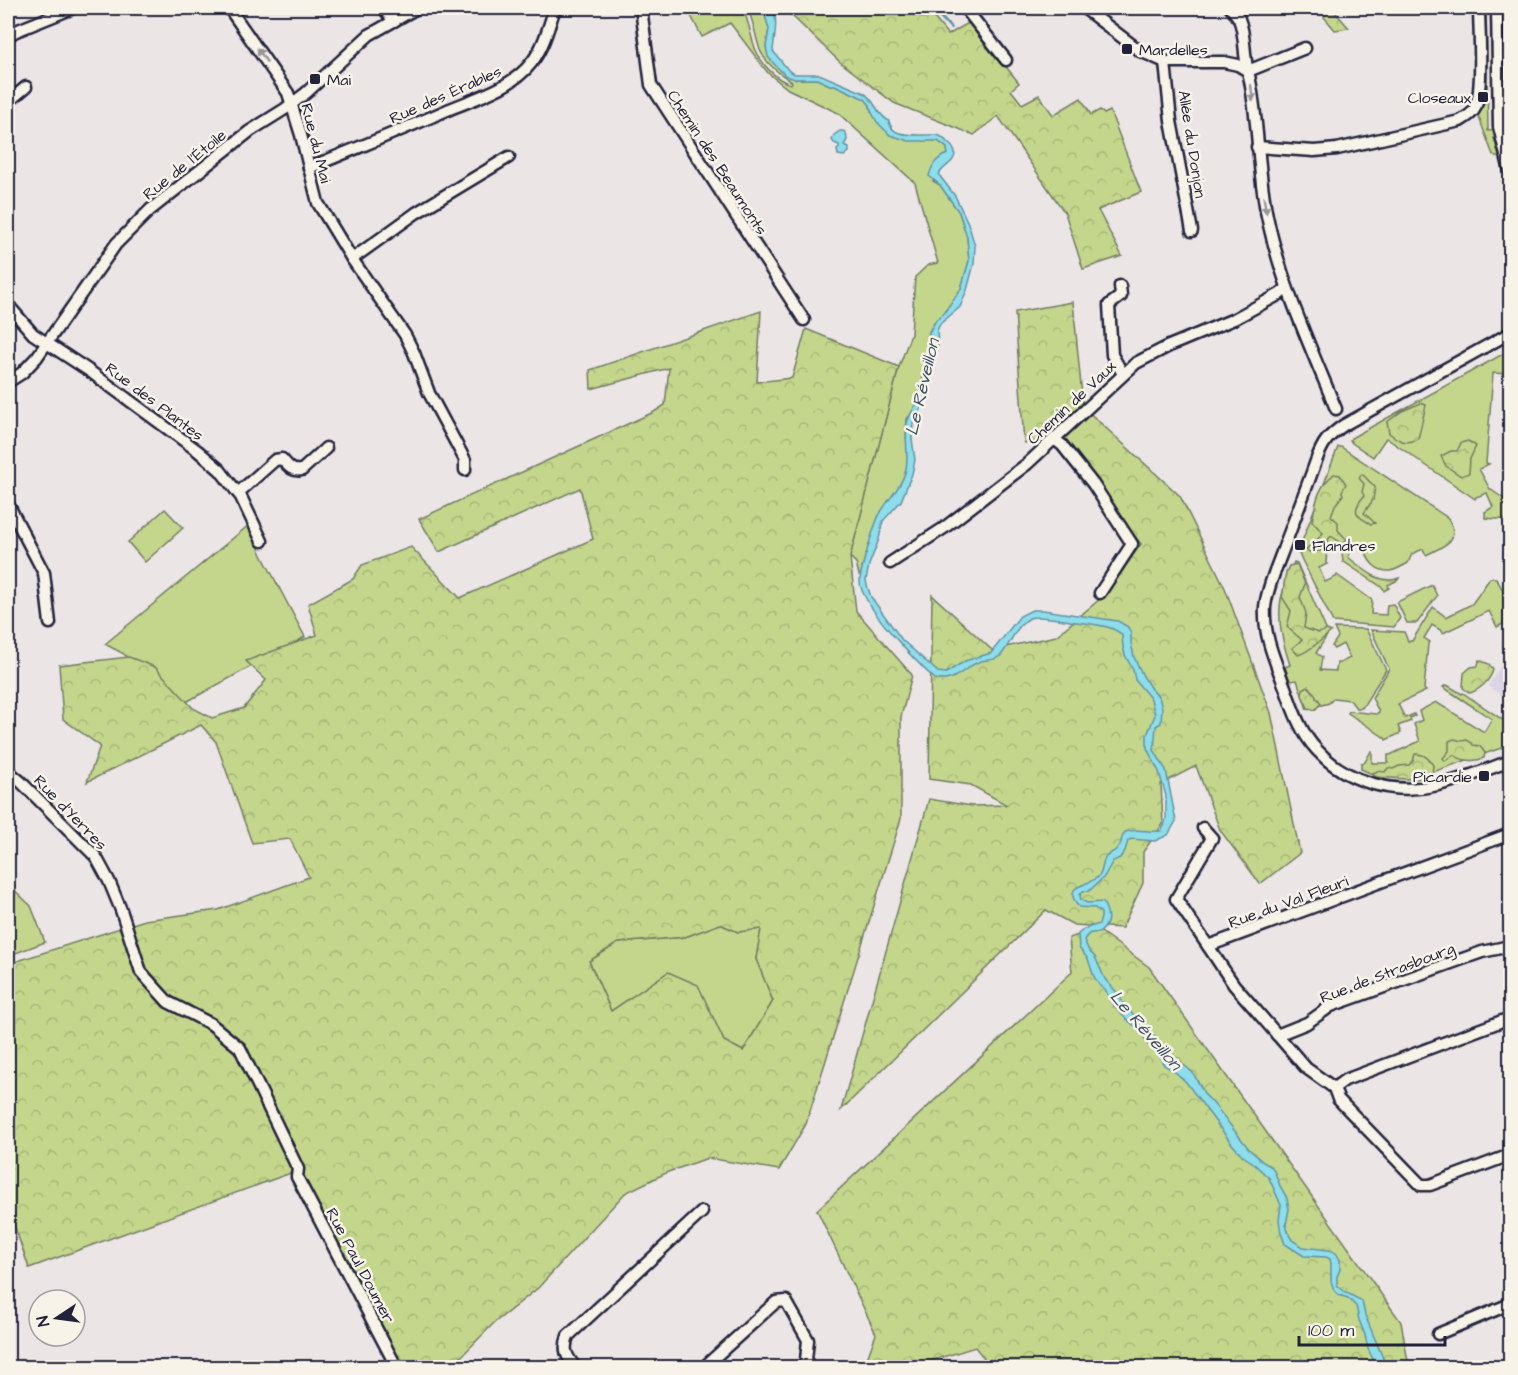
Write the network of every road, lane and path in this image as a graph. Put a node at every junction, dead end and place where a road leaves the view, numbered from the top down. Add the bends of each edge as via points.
1 (73, 8) edge
2 (229, 8) edge
3 (383, 8) edge
4 (417, 8) edge
5 (555, 8) edge
6 (641, 8) edge
7 (965, 8) edge
8 (1084, 8) edge
9 (1231, 8) edge
10 (1479, 8) edge
11 (1497, 8) edge
12 (394, 21) junction
13 (8, 36) edge
14 (1305, 48) dead end
15 (1006, 60) dead end
16 (1165, 62) junction
17 (1248, 71) junction
18 (26, 87) dead end
19 (8, 102) edge
20 (292, 104) junction
21 (1257, 147) junction
22 (509, 157) dead end
23 (309, 168) junction
24 (1510, 171) edge
25 (1192, 231) dead end
26 (352, 259) junction
27 (1120, 286) dead end
28 (1287, 288) junction
29 (8, 305) edge
30 (804, 320) dead end
31 (1510, 333) edge
32 (47, 343) junction
33 (1123, 374) junction
34 (8, 382) edge
35 (1336, 409) dead end
36 (1054, 439) junction
37 (326, 448) dead end
38 (465, 470) dead end
39 (238, 493) junction
40 (8, 504) edge
41 (262, 541) dead end
42 (890, 562) dead end
43 (1100, 594) dead end
44 (50, 623) dead end
45 (1510, 760) edge
46 (8, 771) edge
47 (1203, 828) dead end
48 (1510, 834) edge
49 (1208, 946) junction
50 (1510, 946) edge
51 (1510, 1018) edge
52 (1277, 1035) junction
53 (1334, 1089) junction
54 (1510, 1155) edge
55 (297, 1177) joint
56 (702, 1212) dead end
57 (1510, 1304) edge
58 (1438, 1334) dead end
59 (397, 1368) edge
60 (576, 1368) edge
61 (703, 1368) edge
62 (803, 1368) edge

1 - 13 street
20 -> 2 street, Rue du Mai
3 - 12 street
4 - 12 street, Rue de l'Étoile
5 - 23 street, Rue des Érables via 532,63 507,85
6 - 30 street, Chemin des Beaumonts via 651,85
7 - 15 street
8 - 16 street via 1140,51
9 - 17 street via 1242,29
10 - 21 street via 1479,90 1471,114 1460,121 1337,149
11 - 24 street via 1499,127
12 - 20 street, Rue de l'Étoile via 369,35
14 - 17 street
16 - 17 street via 1224,62 1238,64
16 - 25 street, Allée du Donjon via 1171,121
17 -> 21 street
18 - 19 street
20 - 23 street, Rue du Mai
20 - 32 street, Rue de l'Étoile via 250,131 150,210 116,244
21 -> 28 street via 1267,218
22 - 26 street via 416,213
23 - 26 street, Rue du Mai via 318,203
26 - 38 street, Rue du Mai via 405,335 465,460
27 - 33 street via 1121,296 1109,305 1112,355
28 - 33 street, Chemin de Vaux via 1234,319 1136,363
28 - 35 street
29 - 32 street, Rue des Plantes via 33,334
31 - 45 street via 1330,435 1312,472 1265,607 1267,638 1298,719 1316,749 1350,775 1388,788 1431,787
32 - 34 street, Rue de l'Étoile
32 - 39 street, Rue des Plantes via 198,451
33 - 36 street, Chemin de Vaux
36 - 42 street, Chemin de Vaux via 944,528
36 - 43 street via 1093,484 1132,544
37 - 39 street via 298,471 282,459 275,460
39 - 41 street, Rue des Plantes
40 - 44 street via 44,573
46 - 55 street, Rue d'Yerres via 96,857 121,910 141,972 154,988 168,1002 211,1024 240,1048 298,1169
47 - 49 street via 1212,838 1176,899
48 - 49 street, Rue du Val Fleuri
49 - 52 street via 1234,985
50 - 52 street, Rue de Strasbourg via 1482,952 1331,1006 1307,1023
51 - 53 street via 1345,1080
52 - 53 street via 1306,1068
53 - 54 street via 1338,1099 1420,1185 1430,1185
55 - 59 street, Rue Paul Doumer
56 - 60 street via 568,1336 565,1346
57 - 58 street
61 - 62 street via 776,1302 786,1301 808,1340

